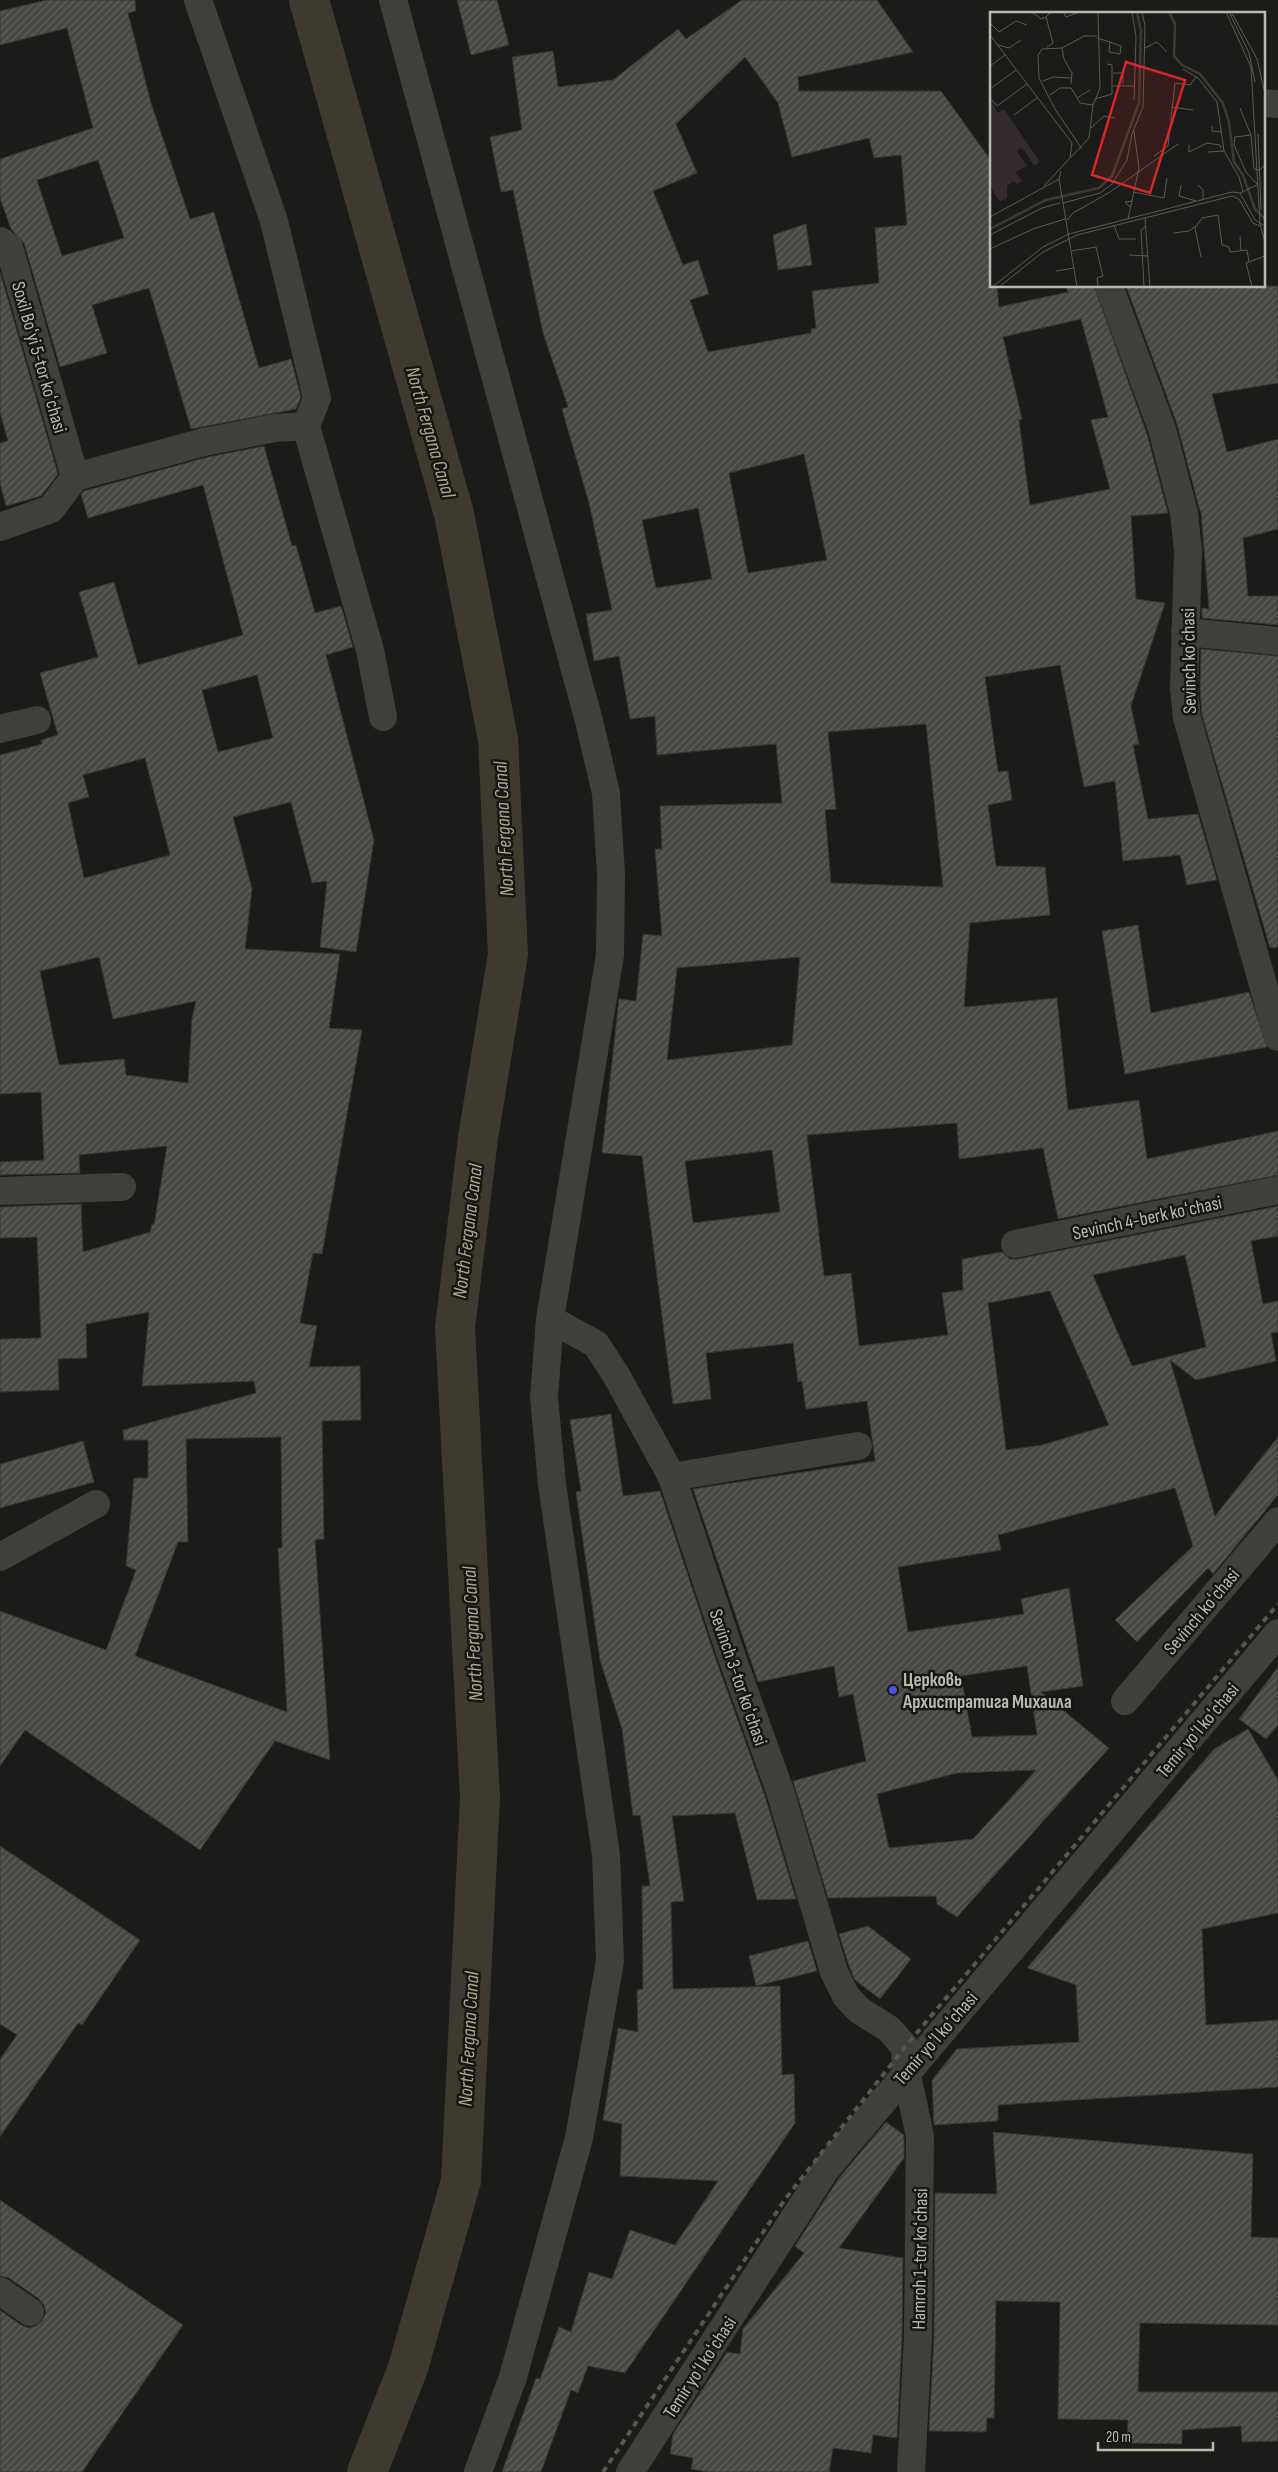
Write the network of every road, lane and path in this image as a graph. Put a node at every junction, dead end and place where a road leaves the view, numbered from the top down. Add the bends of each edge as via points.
1 (198, 0) edge
2 (393, 0) edge
3 (0, 241) edge
4 (1110, 288) edge
5 (306, 426) junction
6 (75, 477) junction
7 (0, 527) edge
8 (1185, 632) junction
9 (1278, 641) edge
10 (383, 717) dead end
11 (37, 720) dead end
12 (0, 729) edge
13 (1278, 1037) edge
14 (122, 1187) dead end
15 (1278, 1190) edge
16 (0, 1192) edge
17 (1015, 1244) dead end
18 (550, 1319) junction
19 (858, 1446) dead end
20 (672, 1477) junction
21 (96, 1504) dead end
22 (1278, 1521) edge
23 (0, 1557) edge
24 (1278, 1633) edge
25 (1125, 1701) dead end
26 (906, 2059) junction
27 (0, 2291) edge
28 (30, 2312) dead end
29 (478, 2472) edge
30 (630, 2472) edge
31 (911, 2472) edge

1 - 5 street via 274,222 316,398
2 - 18 street via 589,720 606,793 611,874 610,955
3 - 6 street, Soxil Boʻyi 5-tor koʻchasi via 9,247
4 - 8 street, Sevinch koʻchasi via 1162,429 1184,513 1188,551
5 - 6 street via 275,428 204,442
5 - 10 street via 370,650
6 - 7 street via 51,509
8 - 9 street
8 - 13 street, Sevinch koʻchasi via 1184,689 1188,718
11 - 12 street
14 - 16 street
15 - 17 street, Sevinch 4-berk koʻchasi
18 - 20 street, Sevinch 3-tor koʻchasi via 596,1344
18 - 29 street via 544,1397 552,1484 606,1854 610,1961 579,2138 513,2377
19 - 20 street
20 - 26 street, Sevinch 3-tor koʻchasi via 780,1791 834,1972 846,1996 859,2010 889,2029
21 - 23 street
22 - 25 street, Sevinch koʻchasi
24 - 26 street, Temir yoʻl koʻchasi via 1007,1956
26 - 30 street, Temir yoʻl koʻchasi via 826,2168
26 - 31 street, Hamroh 1-tor koʻchasi via 920,2136 918,2337
27 - 28 street

